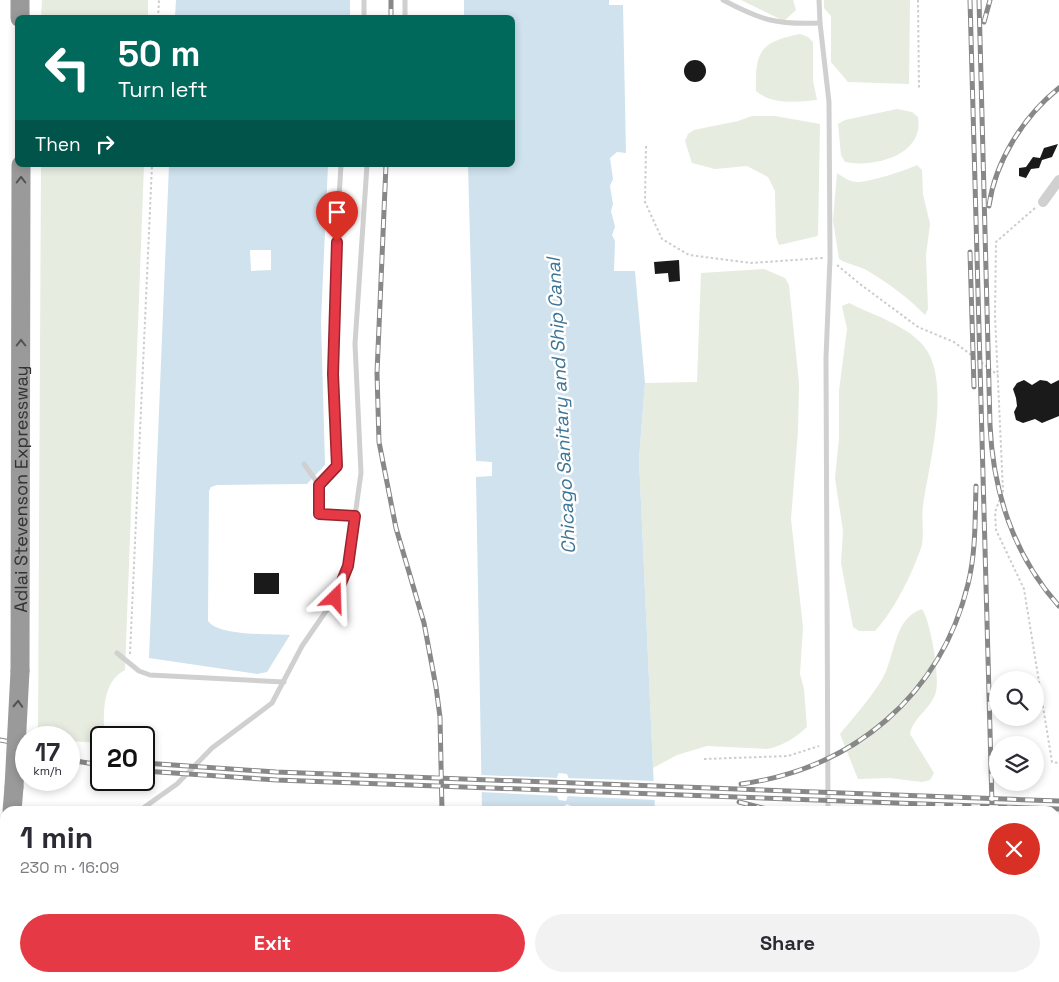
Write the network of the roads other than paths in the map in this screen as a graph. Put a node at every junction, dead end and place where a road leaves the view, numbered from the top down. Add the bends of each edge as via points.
1 (20, 0) edge
2 (364, 0) edge
3 (405, 0) edge
4 (723, 0) edge
5 (819, 0) edge
6 (20, 15) edge
7 (364, 15) edge
8 (405, 15) edge
9 (820, 23) junction
10 (21, 167) edge
11 (341, 167) edge
12 (367, 167) edge
13 (1057, 188) edge
14 (1043, 202) road end
15 (304, 464) dead end
16 (319, 485) junction
17 (355, 516) junction
18 (117, 653) dead end
19 (284, 682) junction
20 (12, 806) edge
21 (146, 806) edge
22 (828, 806) edge

1 - 6 highway
2 - 7 lane
3 - 8 lane
4 - 9 lane via 762,19 788,25
5 - 9 lane
9 - 22 lane via 829,102 830,258 826,358
20 -> 10 highway, Adlai Stevenson Expressway, bridge via 20,672
11 - 16 lane via 334,281 337,466
12 - 17 lane via 355,344 361,473
13 - 14 street
15 - 16 lane
16 - 17 lane via 319,514
17 - 19 lane via 348,566 335,598 302,646
18 - 19 lane via 139,671 150,675
19 - 21 lane via 272,703 212,748 177,784

